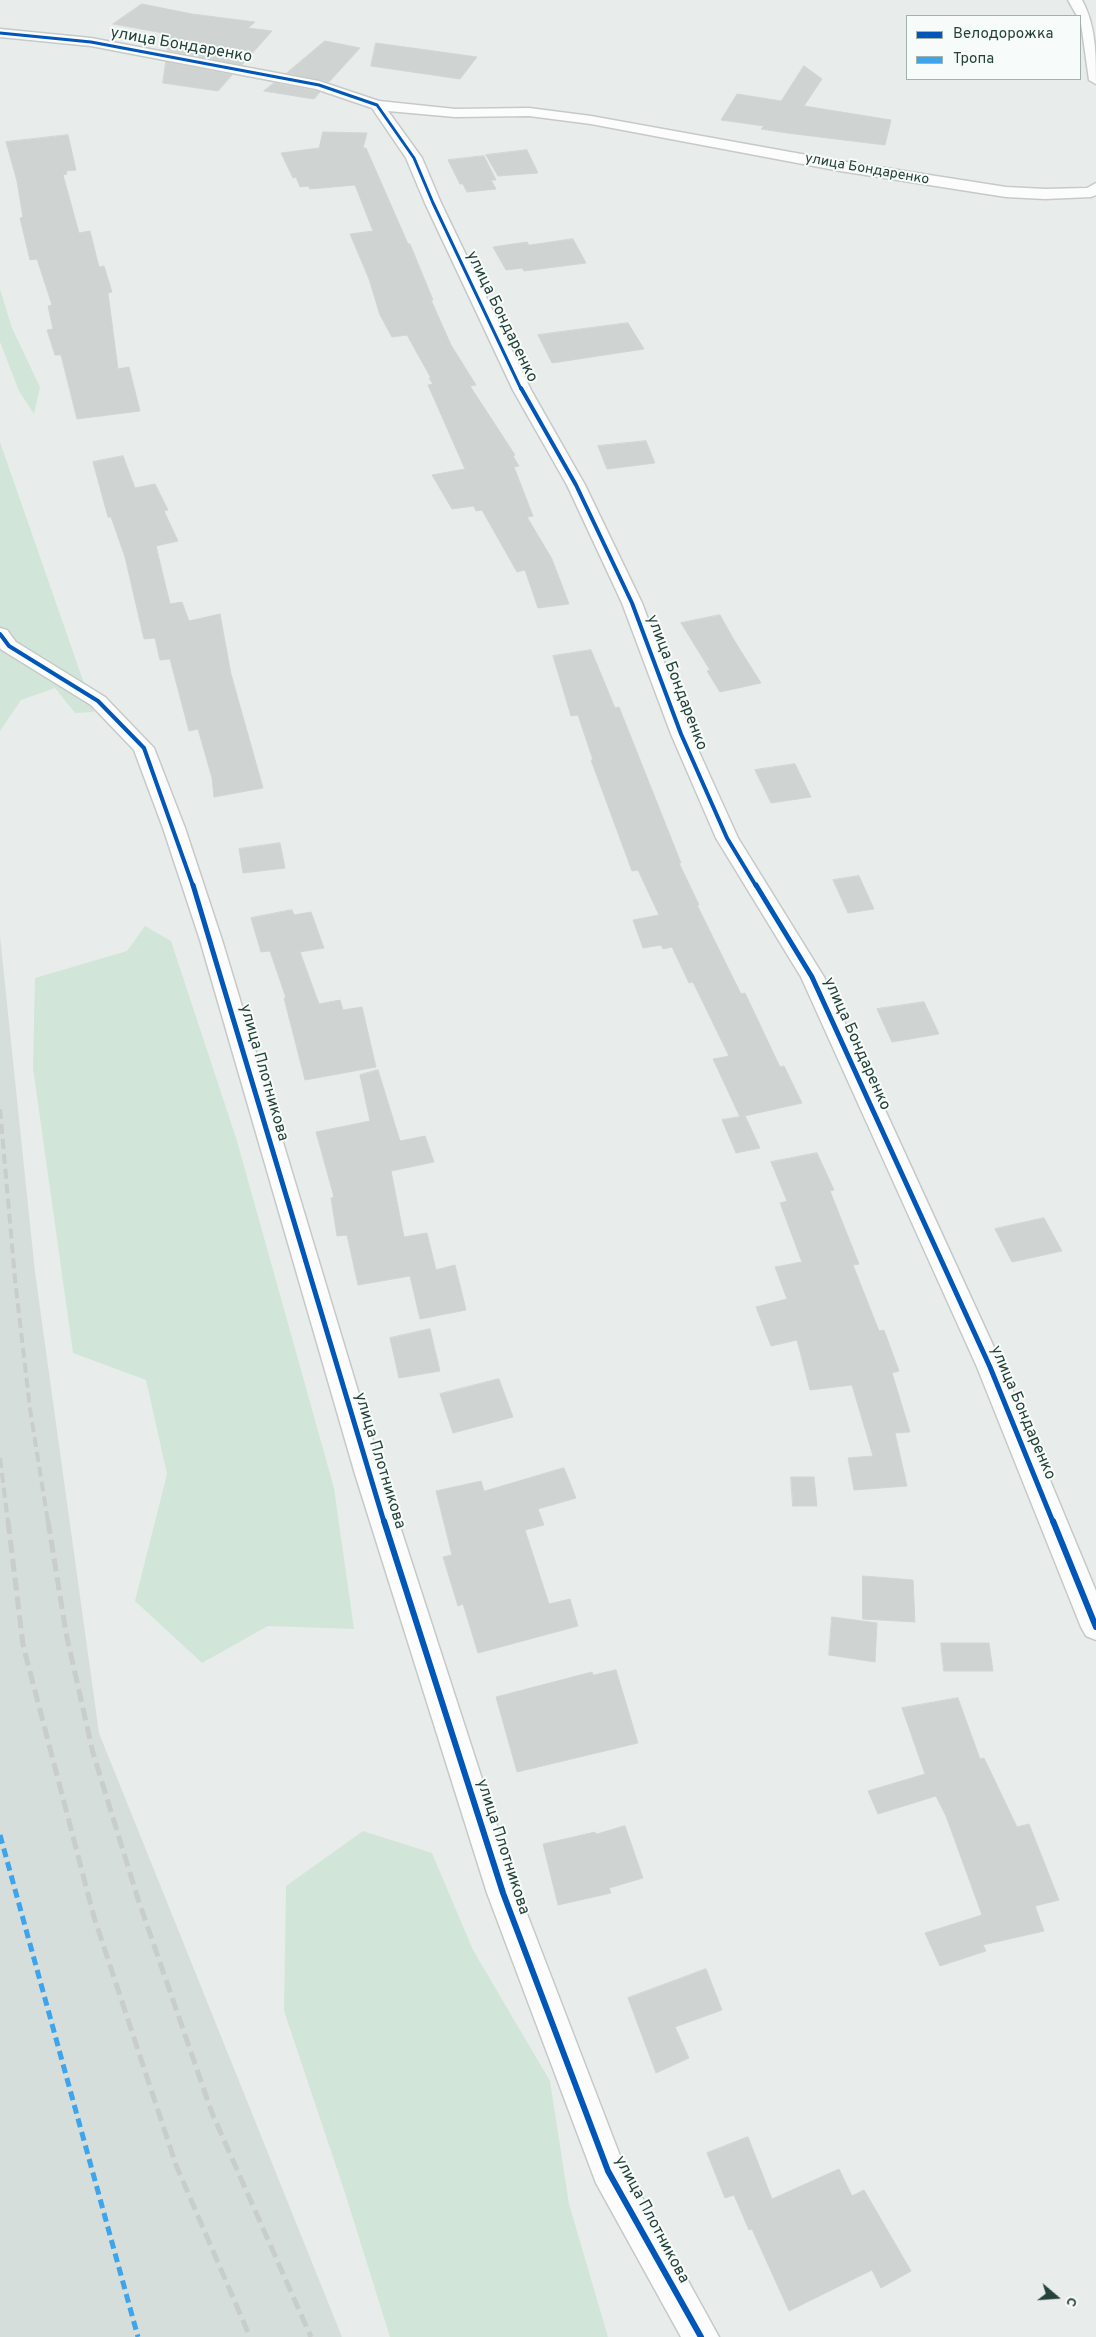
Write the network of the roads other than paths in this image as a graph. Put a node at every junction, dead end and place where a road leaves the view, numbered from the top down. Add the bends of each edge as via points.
1 (1075, 0) edge
2 (0, 33) edge
3 (1096, 80) edge
4 (377, 105) junction
5 (1093, 190) edge
6 (0, 634) edge
7 (1096, 1627) edge
8 (701, 2337) edge

1 - 3 street via 1081,7 1089,34
2 - 4 street, улица Бондаренко via 91,42 202,61 319,85
4 - 5 street, улица Бондаренко via 454,113 529,112 592,120 840,166 1006,192 1045,194
4 - 7 street, улица Бондаренко via 414,158 522,390 584,502 632,603 681,734 726,838 812,977 990,1367
6 - 8 street, улица Плотникова via 9,646 98,701 144,748 211,940 369,1474 503,1893 608,2171

